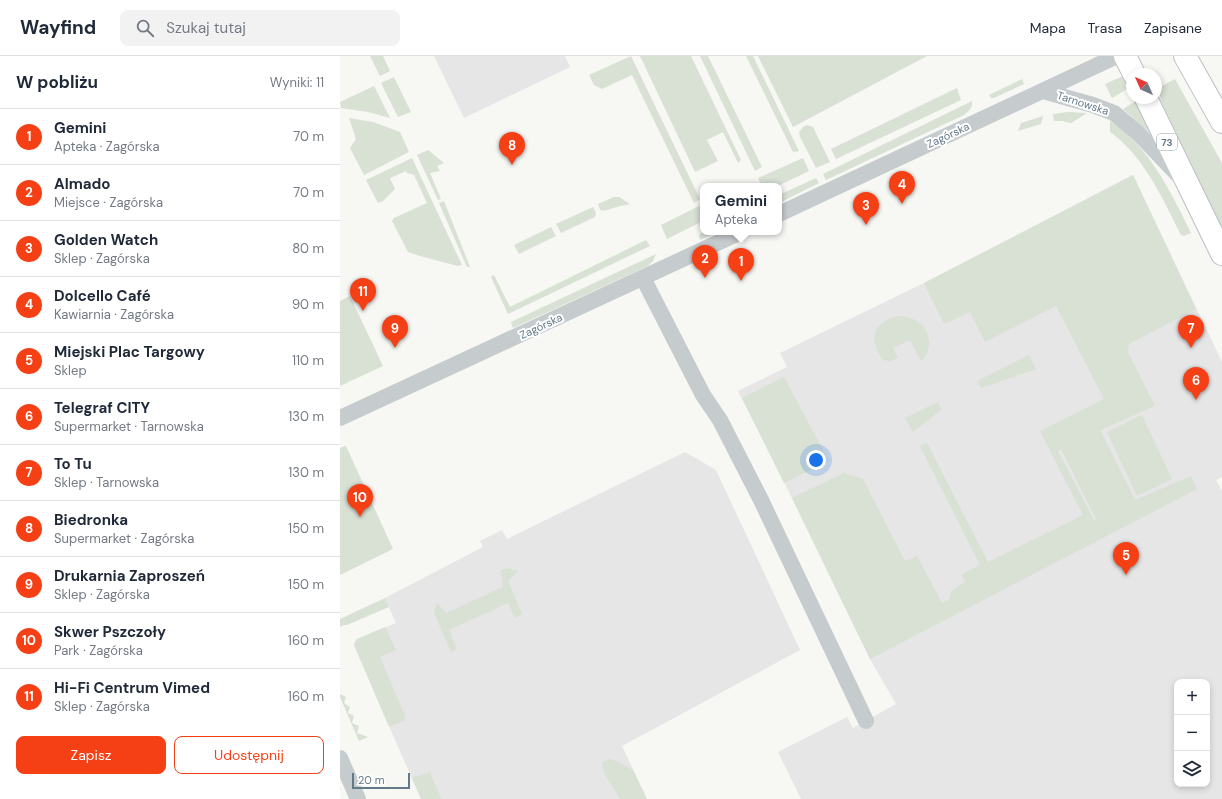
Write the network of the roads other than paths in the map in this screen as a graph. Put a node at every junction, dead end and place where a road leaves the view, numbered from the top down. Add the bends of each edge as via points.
1 (1117, 56) edge
2 (1125, 56) edge
3 (1185, 56) edge
4 (1131, 68) edge
5 (1043, 91) junction
6 (1149, 104) edge
7 (1222, 122) edge
8 (1189, 186) junction
9 (782, 213) edge
10 (735, 235) edge
11 (1222, 254) edge
12 (643, 278) junction
13 (340, 418) edge
14 (866, 721) dead end
15 (340, 758) edge
16 (345, 783) edge
17 (358, 799) edge

1 - 5 street, Zagórska
2 - 4 main road
3 - 7 main road
5 - 8 street, Tarnowska via 1114,113 1138,133
5 - 9 street, Zagórska
6 - 8 main road, Tarnowska / 73
8 - 11 main road, Tarnowska / 73
10 - 12 street, Zagórska
12 - 13 street, Zagórska
12 - 14 street via 761,500
15 - 16 street
16 - 17 street

